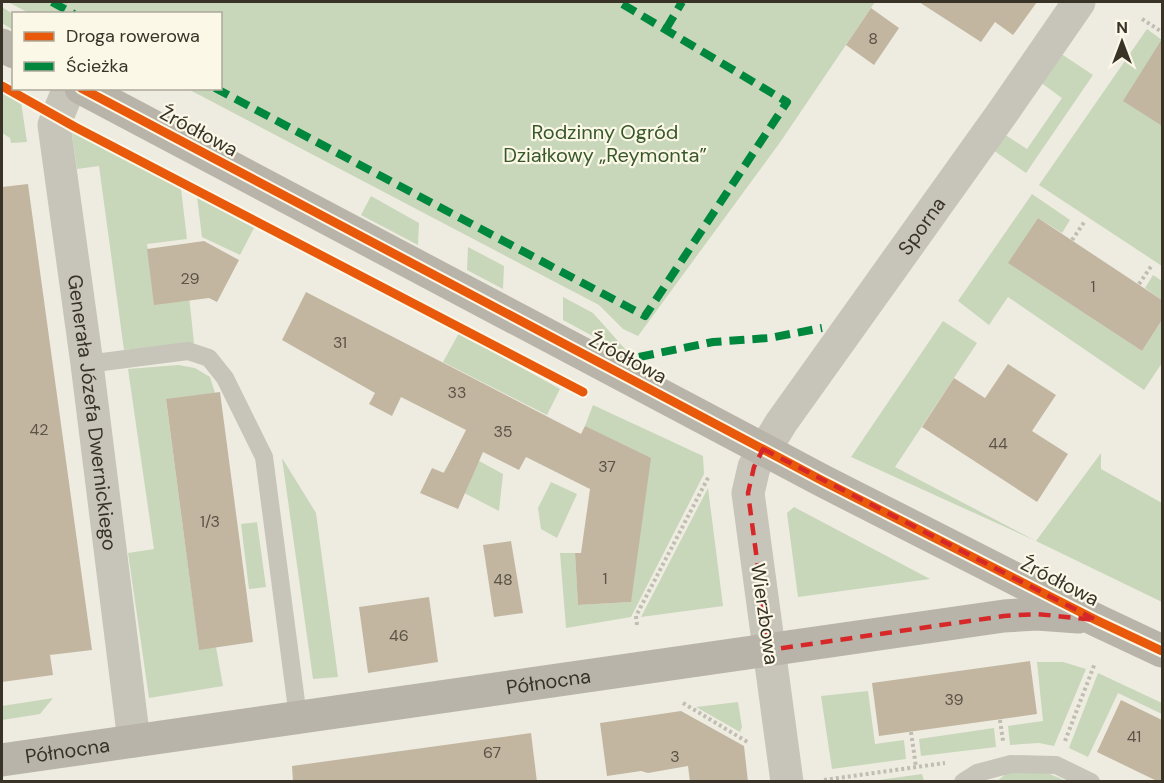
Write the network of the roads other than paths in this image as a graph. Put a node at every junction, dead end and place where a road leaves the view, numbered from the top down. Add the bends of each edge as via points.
1 (1079, 2) edge
2 (68, 90) edge
3 (85, 90) edge
4 (87, 364) junction
5 (763, 449) junction
6 (1096, 620) junction
7 (769, 650) junction
8 (1162, 651) edge
9 (298, 717) junction
10 (134, 741) junction
11 (2, 760) edge
12 (787, 782) edge
13 (963, 782) edge
14 (1091, 782) edge

1 - 5 street, Sporna
2 - 4 street, Generała Józefa Dwernickiego via 54,125
3 - 5 street, Źródłowa
4 - 9 lane via 188,351 209,358 225,378 264,457
4 - 10 street, Generała Józefa Dwernickiego
5 - 6 street, Źródłowa
5 - 7 street, Wierzbowa via 748,493
6 - 7 street, Północna via 1057,614 1004,616
6 - 8 street, Źródłowa
7 - 9 street, Północna
7 - 12 street, Wierzbowa
9 - 10 street, Północna
10 - 11 street, Północna
13 - 14 lane via 977,773 1011,764 1056,765

